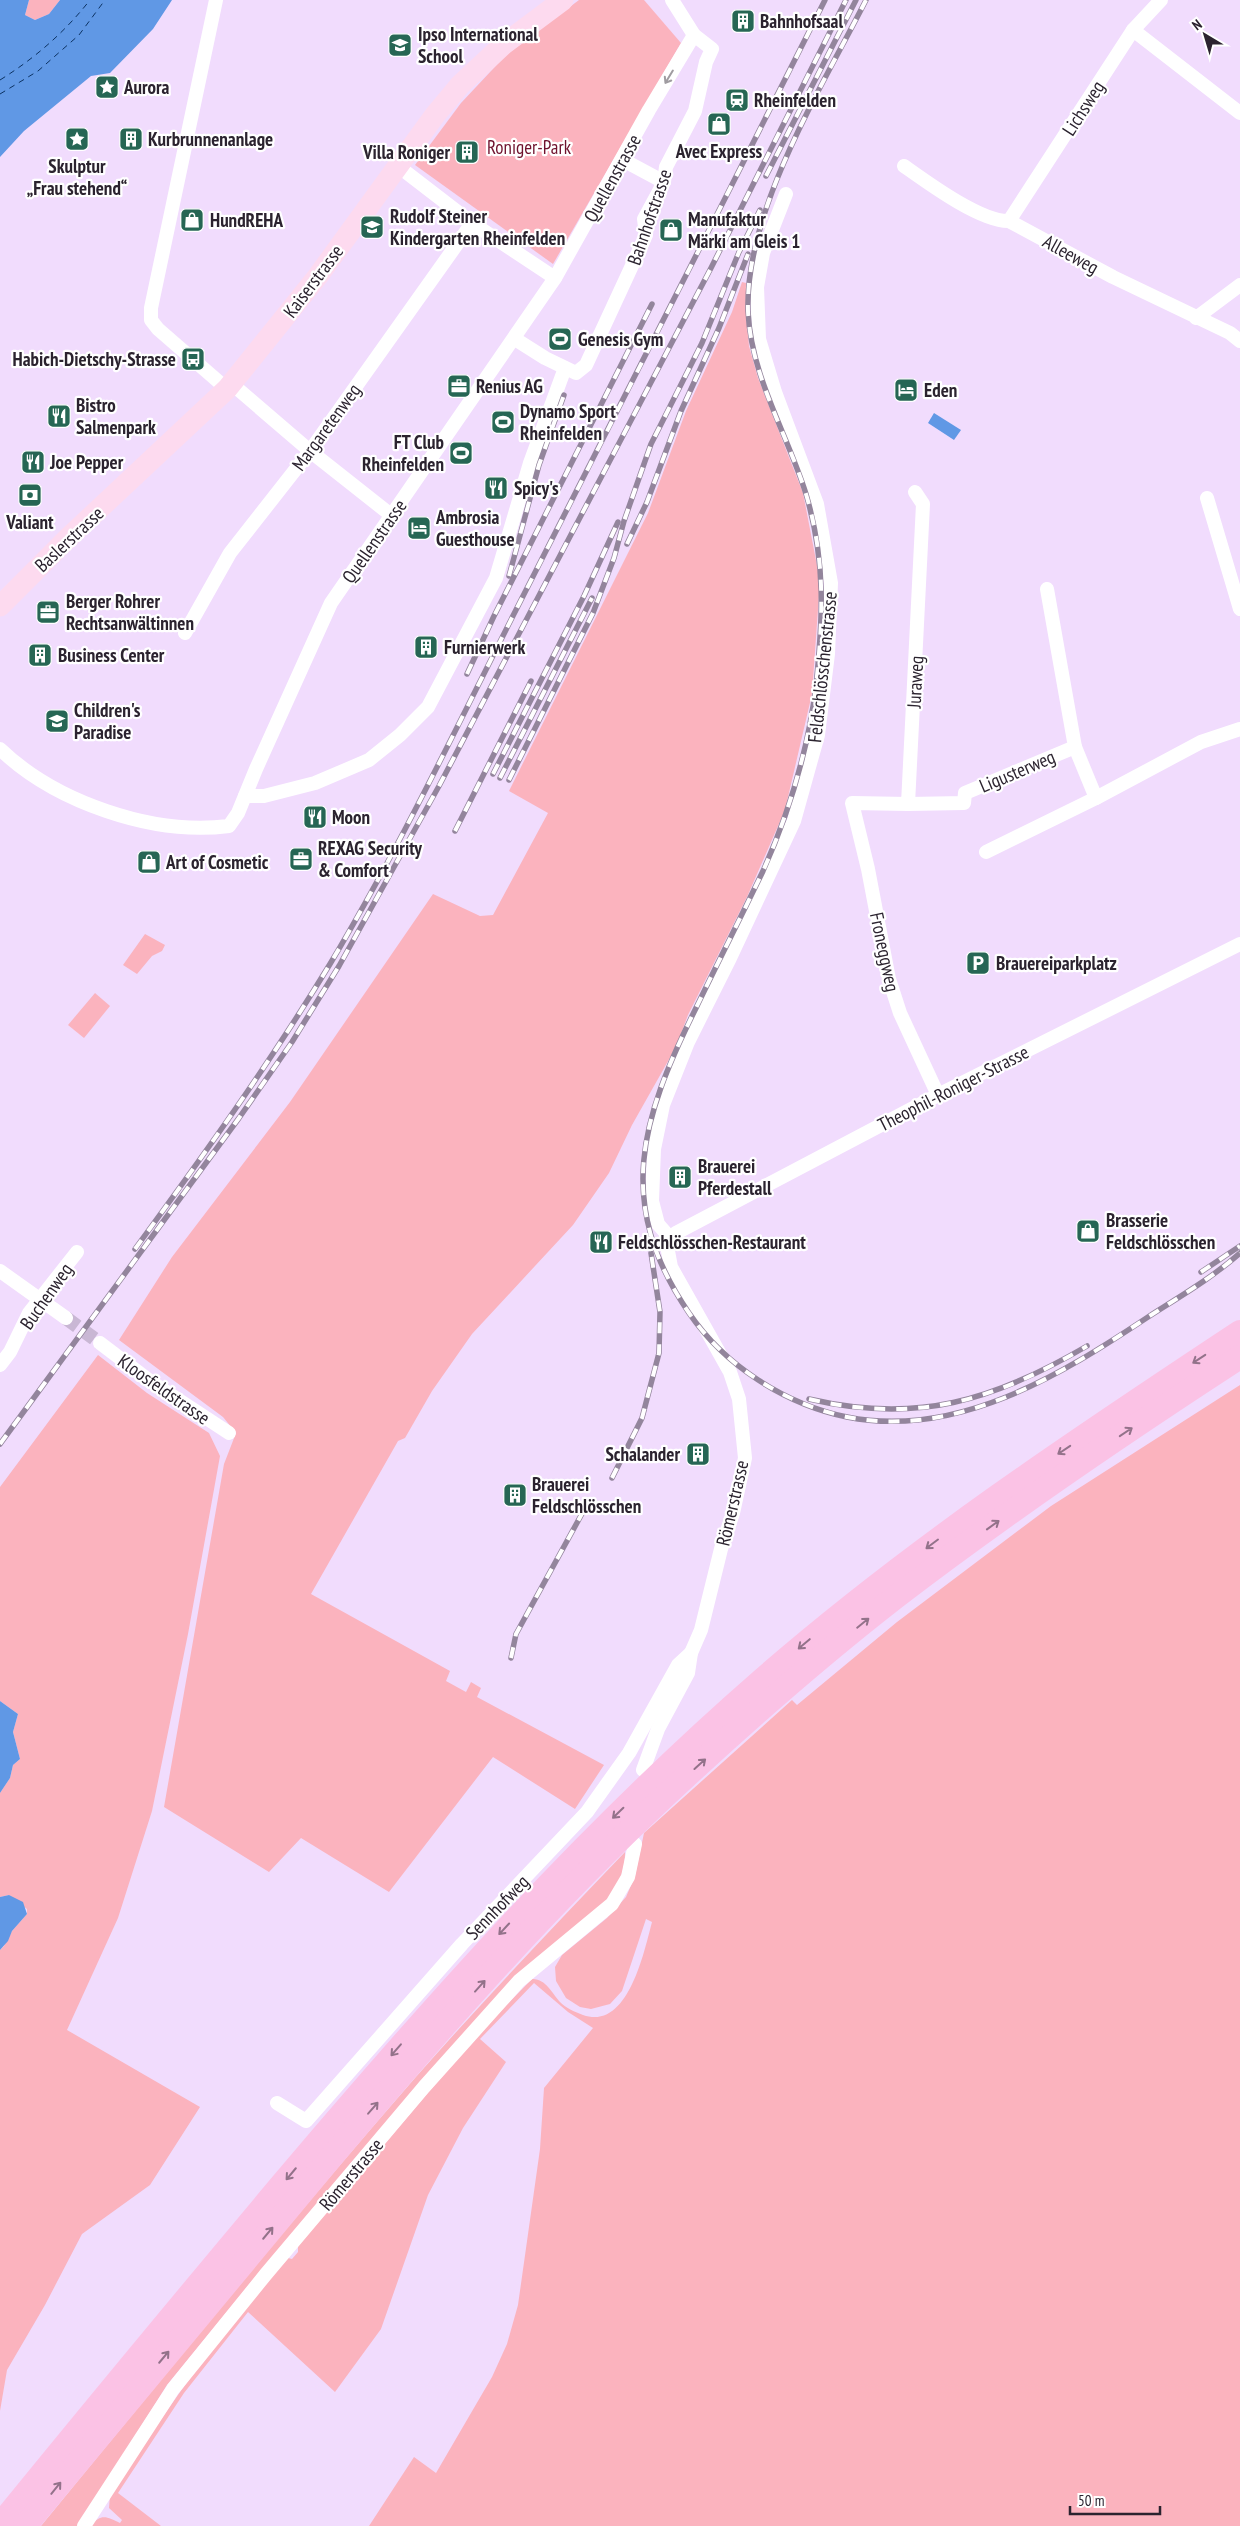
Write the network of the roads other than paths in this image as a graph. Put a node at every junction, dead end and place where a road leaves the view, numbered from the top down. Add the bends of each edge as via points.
1 (216, 0) edge
2 (563, 0) edge
3 (672, 0) edge
4 (1154, 2) edge
5 (1133, 30) junction
6 (694, 35) junction
7 (1240, 113) edge
8 (623, 160) junction
9 (398, 166) junction
10 (904, 166) dead end
11 (664, 182) junction
12 (786, 194) dead end
13 (1009, 220) junction
14 (472, 222) junction
15 (555, 278) junction
16 (1240, 285) edge
17 (1196, 318) junction
18 (515, 339) junction
19 (1240, 341) edge
20 (565, 368) junction
21 (229, 386) junction
22 (310, 451) junction
23 (139, 472) joint
24 (915, 492) dead end
25 (1207, 498) dead end
26 (391, 515) junction
27 (1047, 589) dead end
28 (0, 606) edge
29 (1240, 609) edge
30 (185, 633) dead end
31 (1240, 729) edge
32 (1075, 747) junction
33 (3, 758) edge
34 (245, 796) junction
35 (1096, 798) junction
36 (908, 804) junction
37 (986, 852) dead end
38 (1240, 944) edge
39 (938, 1095) junction
40 (670, 1239) junction
41 (77, 1252) dead end
42 (0, 1271) edge
43 (40, 1298) junction
44 (66, 1318) tunnel mouth
45 (1240, 1332) edge
46 (100, 1343) tunnel mouth
47 (1240, 1357) edge
48 (0, 1365) edge
49 (229, 1433) dead end
50 (691, 1653) junction
51 (644, 1770) dead end
52 (635, 1844) dead end
53 (277, 2103) dead end
54 (0, 2524) edge
55 (25, 2526) edge
56 (84, 2526) edge

1 - 21 street via 152,320 158,329
2 - 9 main road, Kaiserstrasse via 504,44 460,85
3 - 6 street, Bahnhofstrasse
4 - 5 street, Lichsweg
5 - 7 street
5 - 13 street, Lichsweg
6 -> 8 street, Quellenstrasse
6 - 11 street, Bahnhofstrasse via 712,49 695,111 666,166
8 - 11 street
8 - 15 street, Quellenstrasse
9 - 14 street
9 - 21 main road, Kaiserstrasse via 318,276
10 - 13 street, Alleeweg via 945,195 998,221
11 - 20 street, Bahnhofstrasse via 644,219 646,235 586,365 576,373
12 - 40 street, Feldschlösschenstrasse via 763,254 756,288 759,339 774,392 817,504 831,583 828,654 818,735 794,821 688,1042 663,1105 654,1149 652,1201 658,1224
13 - 17 street, Alleeweg
14 - 15 street
14 - 22 street, Margaretenweg
15 - 18 street, Quellenstrasse
16 - 17 street
17 - 19 street, Alleeweg
18 - 20 street
18 - 26 street, Quellenstrasse
20 - 34 street via 530,463 496,578 428,707 369,760 315,783 264,796
21 - 22 street
21 - 23 main road, Kaiserstrasse
22 - 26 street
22 - 30 street, Margaretenweg via 230,553
23 - 28 main road, Baslerstrasse
24 - 36 street, Juraweg via 923,504
25 - 29 street
26 - 34 street, Quellenstrasse via 331,603
27 - 32 street, Ligusterweg
31 - 35 street via 1201,742
32 - 35 street, Ligusterweg
32 - 36 street, Ligusterweg via 965,793 964,803
33 - 34 street, Quellenstrasse via 95,808 140,821 202,829 229,826
35 - 37 street
36 - 39 street, Froneggweg via 852,803 888,979
38 - 39 street, Theophil-Roniger-Strasse
39 - 40 street, Theophil-Roniger-Strasse via 684,1228
40 - 50 street, Römerstrasse via 671,1267 720,1350 736,1387 745,1458 701,1630
41 - 43 street, Buchenweg
42 - 43 street
43 - 44 street
43 - 48 street, Buchenweg via 28,1313 10,1352
45 -> 54 highway via 1027,1475 883,1581 762,1680 621,1809 510,1922 415,2028
46 - 49 street, Kloosfeldstrasse
55 -> 47 highway via 423,2050 560,1900 664,1796 775,1696 896,1597 1040,1491
50 - 51 street, Römerstrasse via 688,1673 658,1729
50 - 53 street, Sennhofweg via 678,1665 629,1753 587,1812 462,1944 306,2121
52 - 56 street, Römerstrasse via 628,1877 612,1904 519,1981 374,2146 173,2389

